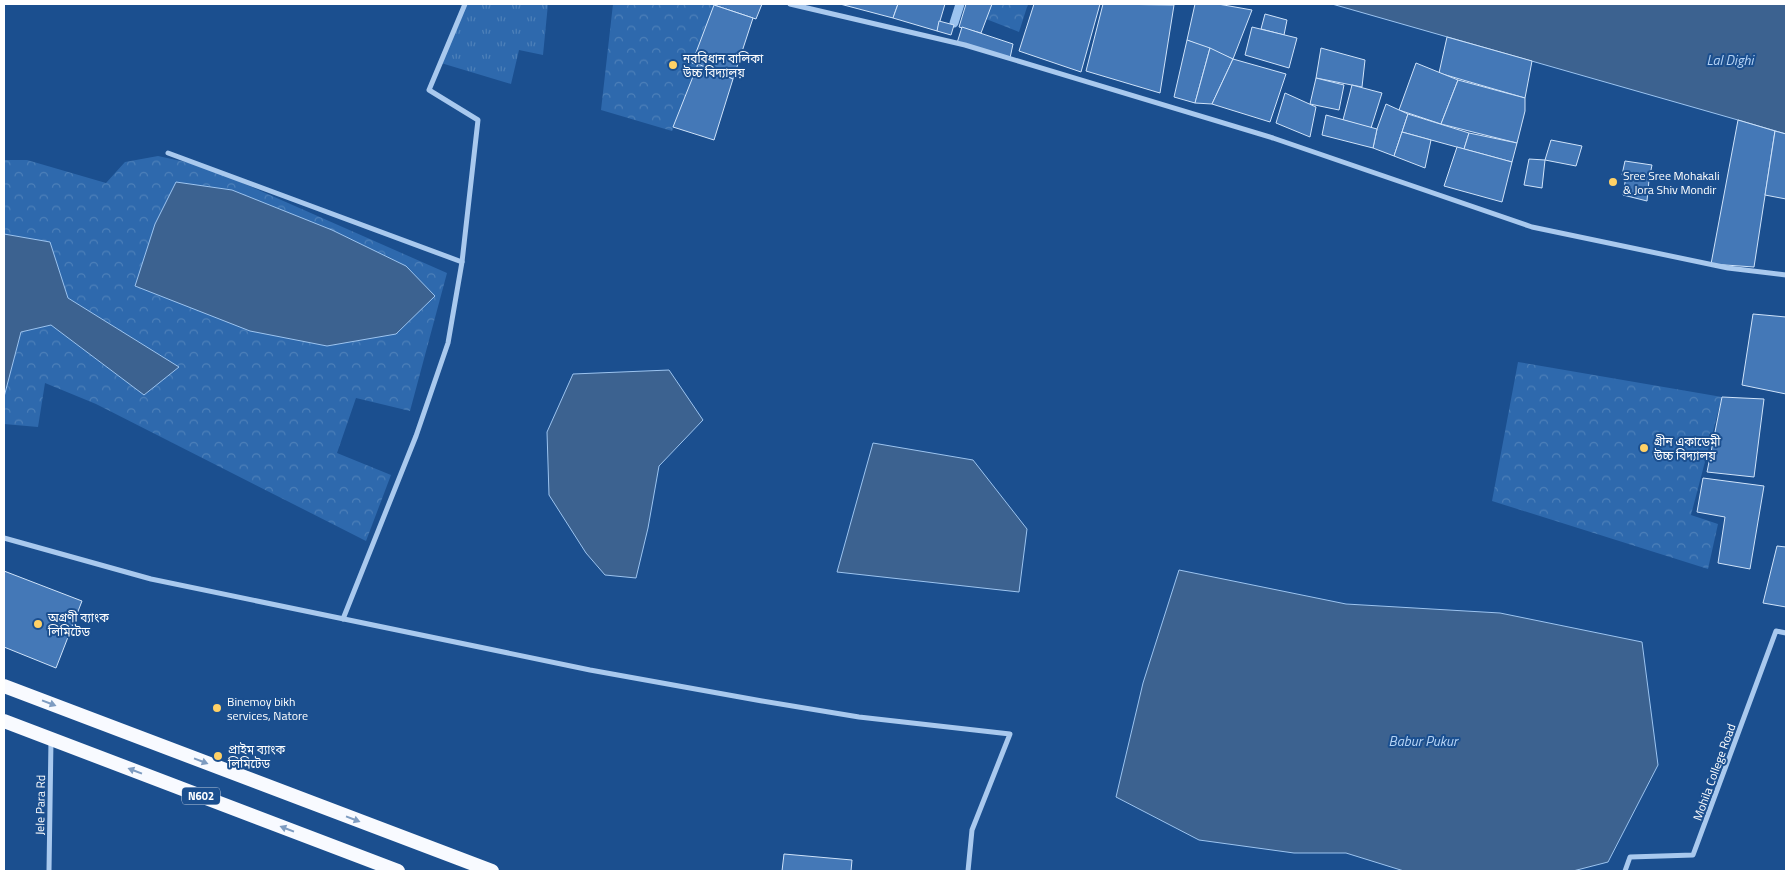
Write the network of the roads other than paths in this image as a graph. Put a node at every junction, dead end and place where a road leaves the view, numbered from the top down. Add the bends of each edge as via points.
1 (465, 4) edge
2 (790, 4) edge
3 (168, 153) dead end
4 (462, 262) junction
5 (1786, 275) edge
6 (4, 538) edge
7 (343, 619) junction
8 (1786, 632) edge
9 (4, 686) edge
10 (4, 721) edge
11 (51, 739) junction
12 (48, 871) edge
13 (398, 871) edge
14 (492, 871) edge
15 (968, 871) edge
16 (1625, 871) edge

1 - 4 street via 429,90 478,120
2 - 5 street via 965,45 1264,135 1532,227 1728,268
3 - 4 street
4 - 7 street via 448,343 416,436
6 - 7 street via 151,579
7 - 15 street via 762,702 1010,734 972,830
8 - 16 street, Mohila College Road via 1776,631 1693,855 1630,858
9 -> 14 highway, N602
10 - 11 highway, N602
11 - 12 street, Jele Para Rd
13 -> 11 highway, N602

